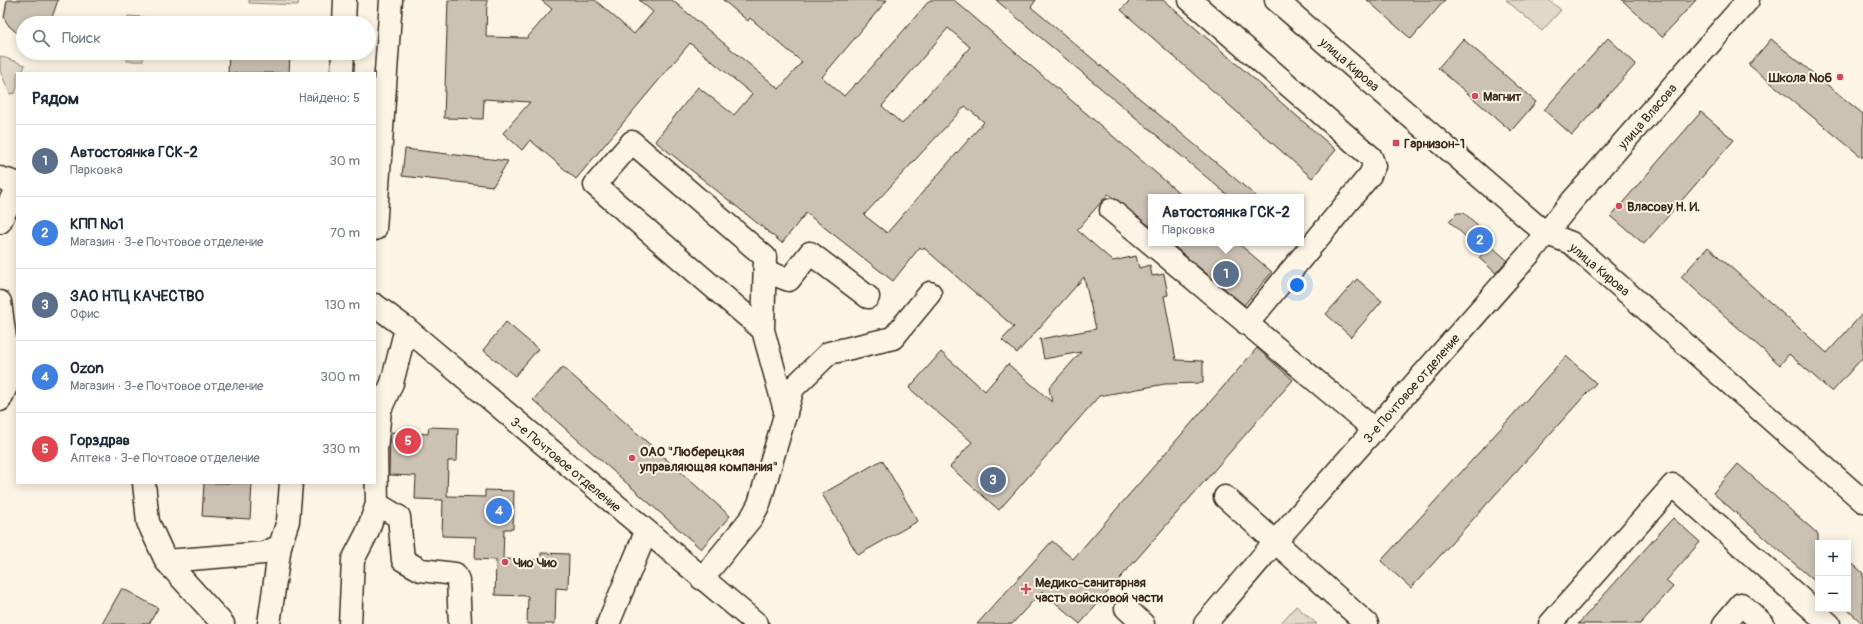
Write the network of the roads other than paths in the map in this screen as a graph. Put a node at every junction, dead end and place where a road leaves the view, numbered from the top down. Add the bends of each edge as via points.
1 (345, 0) edge
2 (391, 0) edge
3 (1190, 0) edge
4 (1276, 0) edge
5 (1748, 0) edge
6 (344, 16) edge
7 (343, 60) edge
8 (342, 72) edge
9 (0, 178) edge
10 (16, 183) edge
11 (16, 189) edge
12 (1111, 210) dead end
13 (376, 215) edge
14 (0, 222) edge
15 (1545, 233) junction
16 (1148, 241) edge
17 (1154, 246) edge
18 (764, 270) junction
19 (930, 293) dead end
20 (868, 297) dead end
21 (0, 302) edge
22 (376, 306) edge
23 (1247, 324) junction
24 (406, 328) junction
25 (763, 330) junction
26 (0, 400) edge
27 (786, 414) junction
28 (1375, 430) junction
29 (144, 484) edge
30 (291, 484) edge
31 (1225, 497) dead end
32 (1863, 501) edge
33 (377, 504) junction
34 (646, 532) junction
35 (1275, 542) junction
36 (280, 546) junction
37 (166, 561) junction
38 (702, 578) junction
39 (1126, 608) dead end
40 (223, 624) edge
41 (269, 624) edge
42 (350, 624) edge
43 (460, 624) edge
44 (608, 624) edge
45 (757, 624) edge
46 (1143, 624) edge
47 (1205, 624) edge
48 (1367, 624) edge
49 (1550, 624) edge
50 (1724, 624) edge
51 (1763, 624) edge
52 (1829, 624) edge

1 - 6 street
2 - 13 street
3 - 23 street via 1371,157 1374,166 1370,175
4 - 15 street, улица Кирова
5 - 15 street, улица Власова
7 - 8 street
9 - 10 street
11 - 14 street
12 - 16 street
15 - 28 street, 3-е Почтовое отделение
15 - 32 street, улица Кирова via 1571,243
17 - 23 street
18 - 20 street via 789,280 810,253
18 - 25 street
18 - 25 street via 765,257 632,142 594,185
19 - 27 street via 893,338 829,353 793,388
21 - 26 street via 7,353 6,387
22 - 24 street, 3-е Почтовое отделение
23 - 28 street
24 - 33 street via 392,383 380,410 376,450
24 - 34 street, 3-е Почтовое отделение
25 - 27 street
27 - 38 street via 759,504 752,517
28 - 35 street, 3-е Почтовое отделение
29 - 37 street via 148,522
30 - 36 street via 288,521
31 - 35 street
33 - 42 street via 367,533 353,560
33 - 43 street via 399,517 403,560 421,570 455,574 458,580
34 - 38 street, 3-е Почтовое отделение
34 - 44 street
35 - 47 street, 3-е Почтовое отделение
35 - 48 street
36 - 37 street via 264,553
36 - 41 street
37 - 40 street
38 - 45 street, 3-е Почтовое отделение
39 - 46 street
49 - 52 street via 1673,485
50 - 51 street via 1740,604

